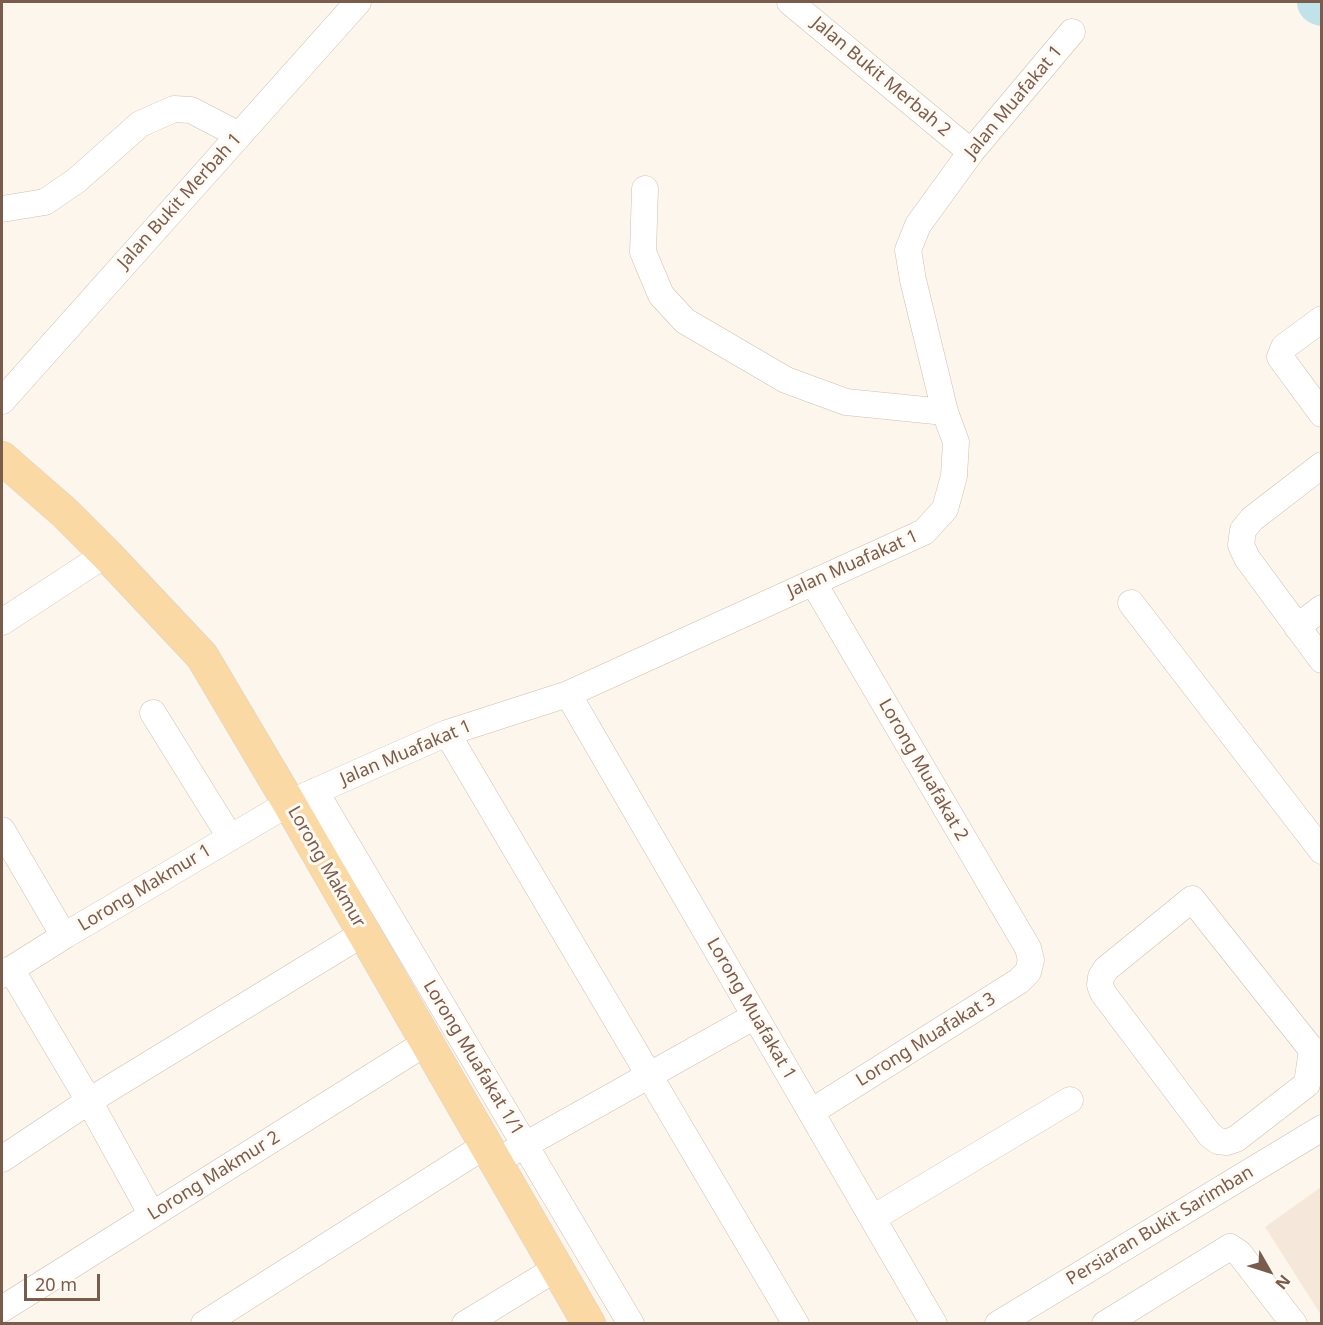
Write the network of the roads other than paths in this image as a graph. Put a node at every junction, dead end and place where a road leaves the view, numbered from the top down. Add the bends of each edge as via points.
1 (358, 2) edge
2 (790, 2) edge
3 (1072, 32) dead end
4 (239, 135) junction
5 (971, 152) junction
6 (645, 189) dead end
7 (2, 209) edge
8 (1322, 320) edge
9 (2, 401) edge
10 (945, 412) junction
11 (1322, 414) edge
12 (2, 458) edge
13 (1322, 465) edge
14 (106, 554) junction
15 (813, 582) junction
16 (1131, 603) dead end
17 (1322, 608) edge
18 (2, 622) edge
19 (1297, 627) junction
20 (1322, 660) edge
21 (568, 694) junction
22 (153, 713) dead end
23 (447, 733) junction
24 (302, 797) junction
25 (2, 830) edge
26 (230, 837) junction
27 (1322, 851) edge
28 (364, 933) junction
29 (64, 936) junction
30 (1031, 960) joint
31 (6, 972) edge
32 (755, 1016) junction
33 (427, 1042) junction
34 (1317, 1051) edge
35 (650, 1077) junction
36 (1070, 1100) dead end
37 (89, 1101) junction
38 (811, 1112) junction
39 (1322, 1128) edge
40 (524, 1146) junction
41 (491, 1153) junction
42 (2, 1159) edge
43 (152, 1215) junction
44 (873, 1218) junction
45 (557, 1268) junction
46 (2, 1309) edge
47 (204, 1323) edge
48 (465, 1323) edge
49 (589, 1323) edge
50 (631, 1323) edge
51 (796, 1323) edge
52 (934, 1323) edge
53 (998, 1323) edge
54 (1105, 1323) edge
55 (1294, 1323) edge

1 - 4 street, Jalan Bukit Merbah 1
2 - 5 street, Jalan Bukit Merbah 2
3 - 5 street, Jalan Muafakat 1
4 - 7 street via 191,110 174,109 140,124 77,180 45,202
4 - 9 street, Jalan Bukit Merbah 1
5 - 10 street, Jalan Muafakat 1 via 918,225 908,250
6 - 10 street via 643,252 661,295 685,321 786,380 846,402
8 - 11 street via 1284,346 1280,357
10 - 15 street, Jalan Muafakat 1 via 956,442 954,476 945,509 924,532
12 - 14 main road, Lorong Makmur
13 - 19 street via 1243,530 1241,545 1247,558
14 - 18 street
14 - 24 main road, Lorong Makmur via 202,656
15 - 21 street, Jalan Muafakat 1
15 - 30 street, Lorong Muafakat 2 via 1028,948
16 - 27 street
17 - 19 street
19 - 20 street
21 - 23 street, Jalan Muafakat 1
21 - 32 street, Lorong Muafakat 1
22 - 26 street
23 - 24 street, Jalan Muafakat 1
23 - 35 street
24 - 26 street, Lorong Makmur 1
24 - 28 main road, Lorong Makmur
24 - 40 street, Lorong Muafakat 1/1
25 - 29 street
26 - 29 street, Lorong Makmur 1
28 - 33 main road, Lorong Makmur
28 - 37 street
29 - 31 street, Lorong Makmur 1
30 - 38 street, Lorong Muafakat 3 via 1028,972 1019,981
31 - 37 street
32 - 35 street
32 - 38 street, Lorong Muafakat 1
33 - 41 main road, Lorong Makmur
33 - 43 street, Lorong Makmur 2
34 - 34 street via 1192,899 1101,977 1103,993 1218,1141 1236,1139 1307,1084
35 - 40 street
35 - 51 street
36 - 44 street
37 - 42 street
37 - 43 street
38 - 44 street, Lorong Muafakat 1
39 - 53 street, Persiaran Bukit Sarimban
40 - 41 street
40 - 50 street, Lorong Muafakat 1/1
41 - 45 main road, Lorong Makmur
41 - 47 street
43 - 46 street, Lorong Makmur 2
44 - 52 street, Lorong Muafakat 1
45 - 48 street
45 - 49 main road, Lorong Makmur
54 - 55 street via 1230,1247 1239,1252

